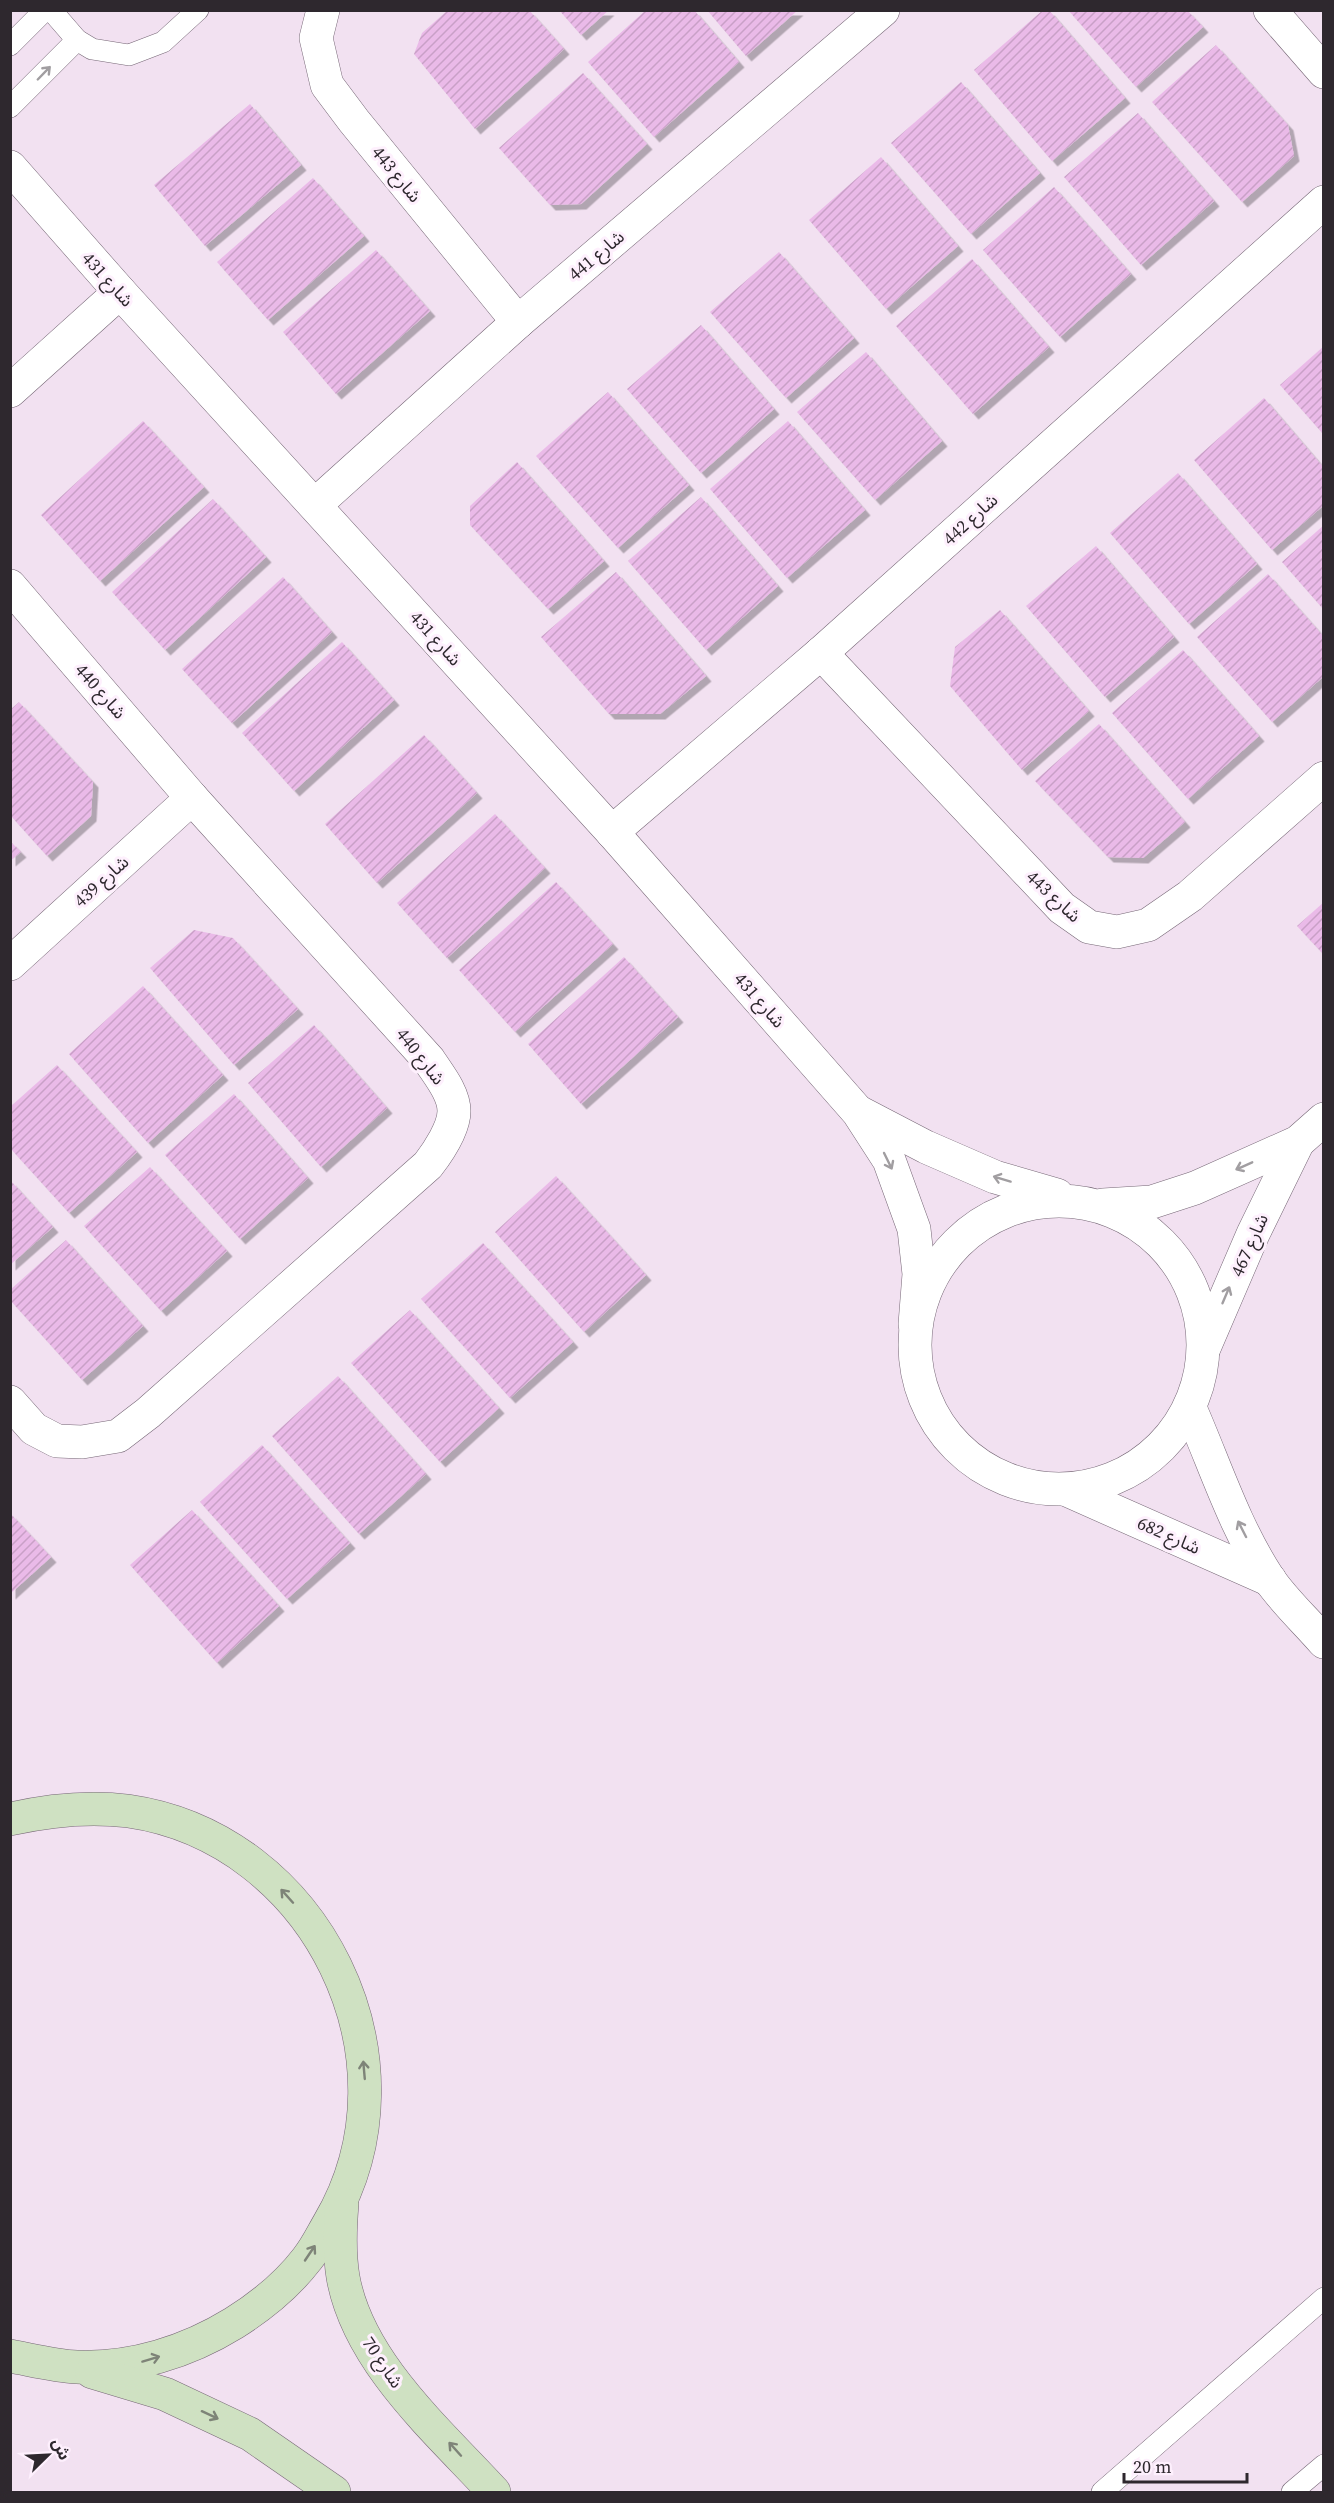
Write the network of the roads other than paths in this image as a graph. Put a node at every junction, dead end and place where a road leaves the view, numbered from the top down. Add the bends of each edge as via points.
1 (45, 10) edge
2 (51, 10) edge
3 (198, 10) edge
4 (323, 10) edge
5 (883, 10) edge
6 (1270, 10) edge
7 (77, 40) junction
8 (10, 45) edge
9 (1323, 72) edge
10 (10, 107) edge
11 (10, 167) edge
12 (1323, 202) edge
13 (120, 292) junction
14 (518, 322) junction
15 (10, 392) edge
16 (315, 505) junction
17 (10, 586) edge
18 (821, 653) junction
19 (1323, 778) edge
20 (192, 798) junction
21 (612, 832) junction
22 (10, 964) edge
23 (858, 1112) junction
24 (1323, 1119) edge
25 (1298, 1142) junction
26 (1088, 1203) junction
27 (915, 1324) junction
28 (1204, 1349) junction
29 (10, 1402) edge
30 (1190, 1408) junction
31 (1067, 1490) junction
32 (1270, 1580) junction
33 (1323, 1642) edge
34 (10, 1797) edge
35 (46, 1811) junction
36 (10, 1819) edge
37 (342, 2201) junction
38 (1323, 2298) edge
39 (10, 2356) edge
40 (76, 2367) junction
41 (1323, 2465) edge
42 (334, 2493) edge
43 (494, 2493) edge
44 (1102, 2493) edge
45 (1292, 2493) edge

1 - 8 lane
2 - 7 lane
3 - 7 lane via 163,42 129,55 92,49
4 - 14 street, شارع 443 via 316,38 327,85
5 - 14 street, شارع 441
6 - 9 street
10 -> 7 lane
11 - 13 street, شارع 431
12 - 18 street, شارع 442
13 - 15 street
13 - 16 street, شارع 431
14 - 16 street, شارع 441
16 - 21 street, شارع 431
17 - 20 street, شارع 440
18 - 19 street, شارع 443 via 1062,908 1089,927 1118,932 1148,925 1190,896
18 - 21 street, شارع 442
20 - 22 street, شارع 439
20 - 29 street, شارع 440 via 429,1060 446,1086 454,1110 444,1143 428,1166 118,1436 82,1442 57,1441 34,1429
21 - 23 street, شارع 431
26 -> 23 street, شارع 431 via 995,1177
23 -> 27 street, شارع 431 via 889,1160 914,1229 919,1274
24 - 25 street, شارع 467
25 -> 26 street, شارع 467 via 1195,1188 1152,1202
28 -> 25 street, شارع 467
26 - 27 street, شارع 467 via 1022,1204 972,1228 934,1270
26 - 28 street via 1133,1221 1163,1244 1185,1275 1200,1311
27 - 31 street via 917,1375 936,1422 971,1461 1017,1484
28 - 30 street via 1200,1379
30 - 31 street via 1169,1440 1140,1466 1105,1483
32 -> 30 street, شارع 682 via 1226,1498
31 - 32 street, شارع 682
32 - 33 street, شارع 682
34 - 35 main road
35 - 36 main road
37 -> 35 main road via 362,2130 365,2077 360,2035 349,1994 332,1955 308,1919 264,1873 211,1838 130,1811
40 -> 37 main road via 143,2362 205,2341 262,2306 308,2259
43 -> 37 main road, شارع 70 via 393,2381 370,2349 343,2278 339,2239
38 - 44 lane
39 - 40 main road
40 -> 42 main road via 165,2394 250,2434
41 - 45 lane

